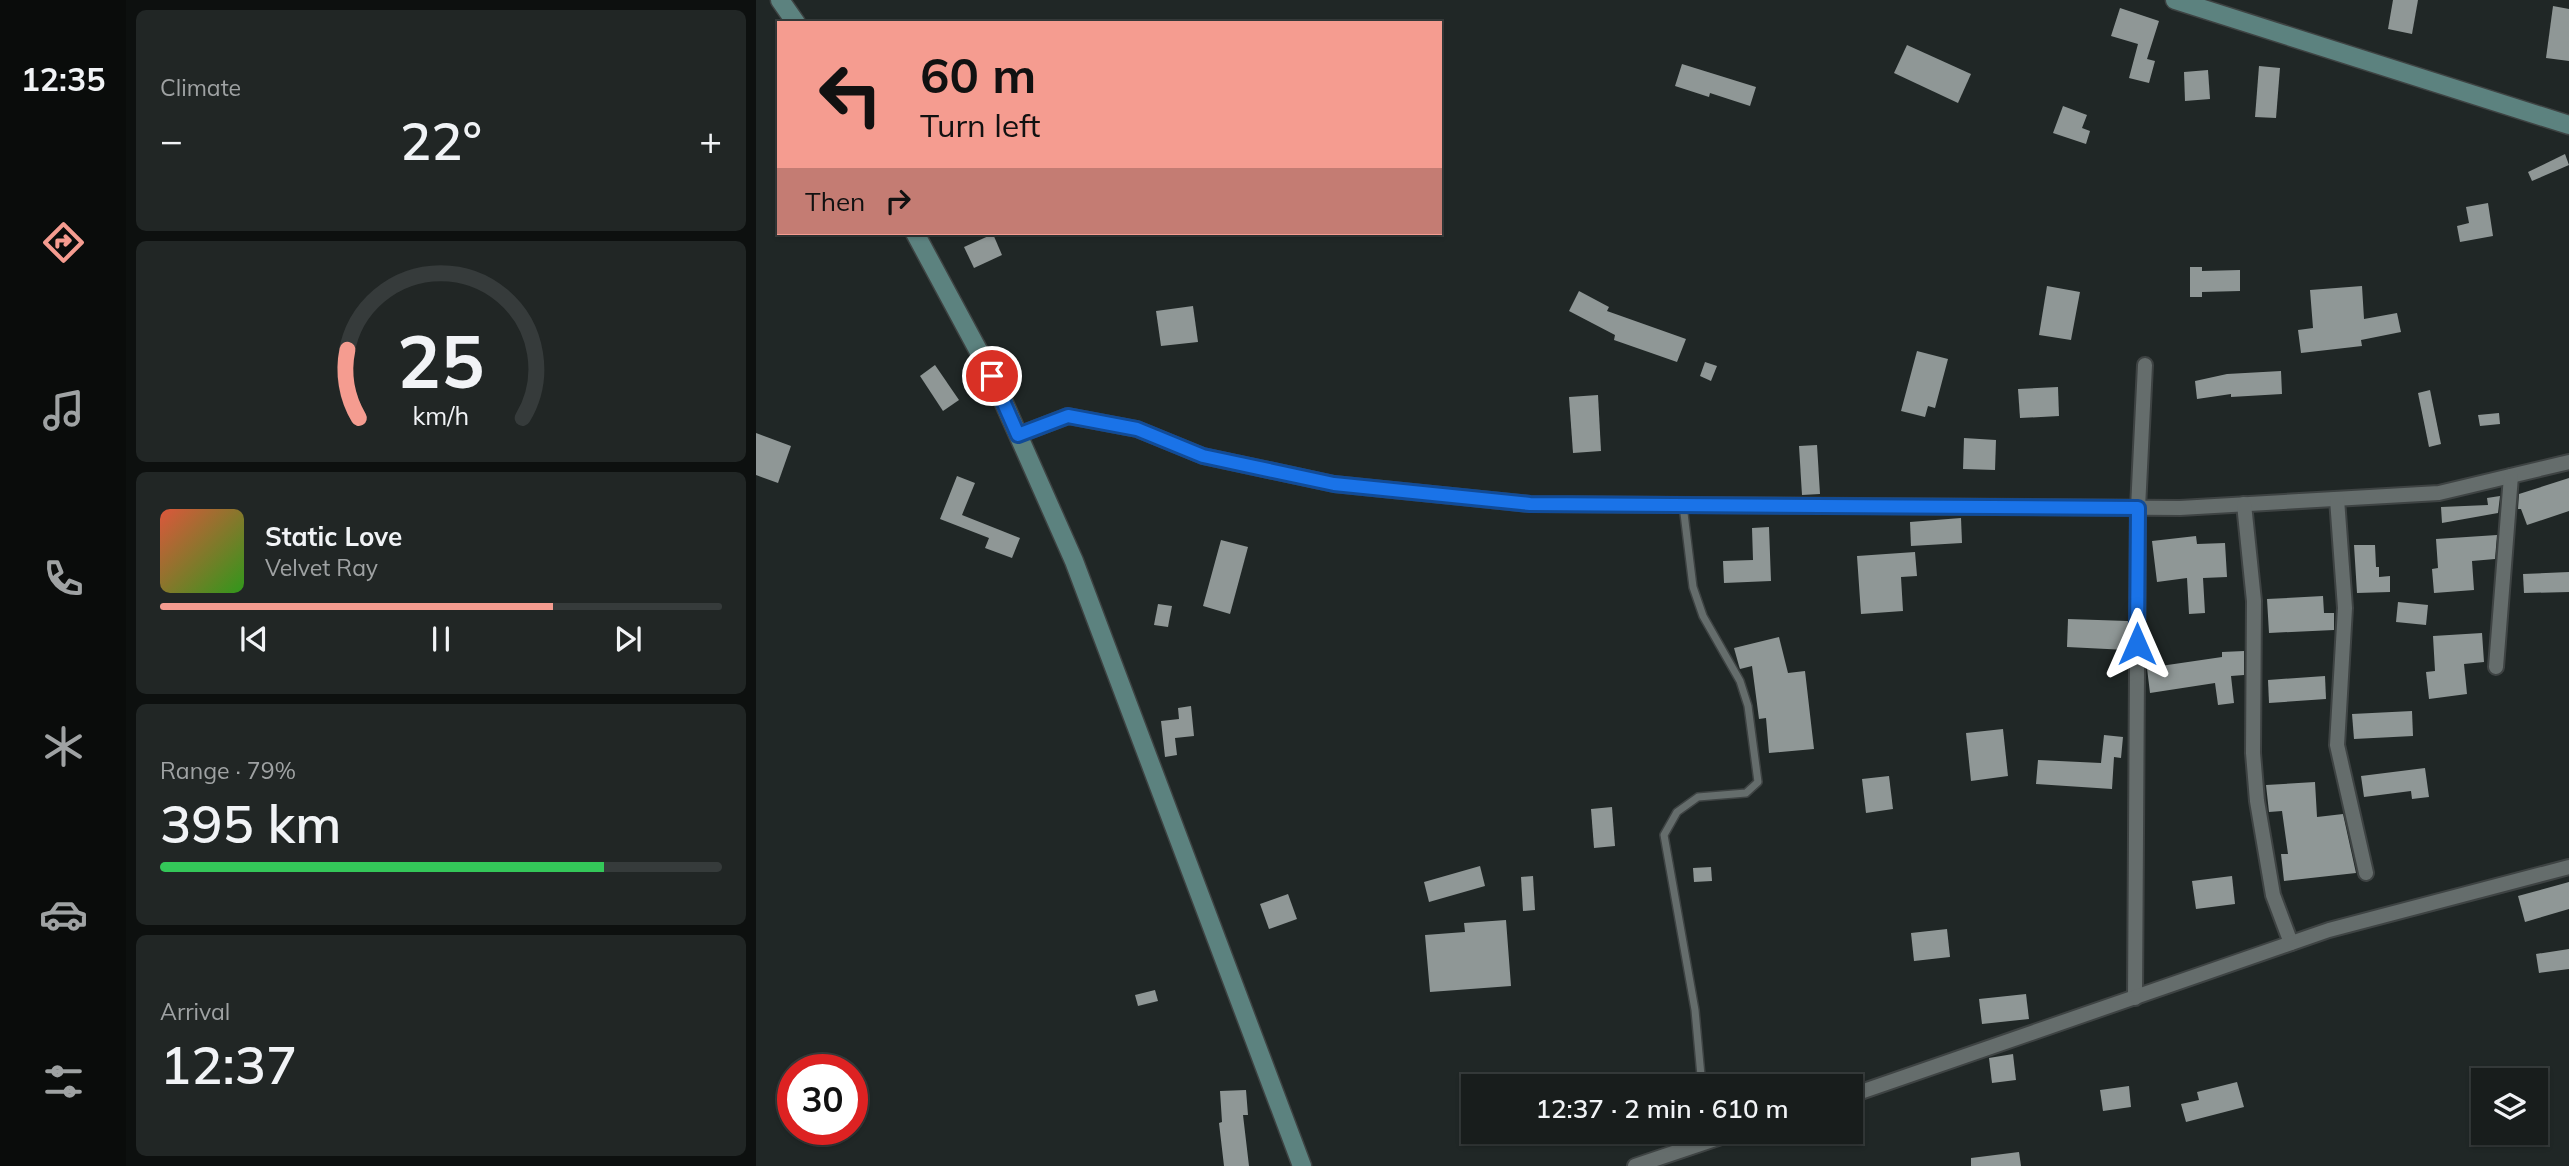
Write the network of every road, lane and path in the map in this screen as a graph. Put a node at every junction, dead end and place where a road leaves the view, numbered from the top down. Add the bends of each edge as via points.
1 (780, 0) edge
2 (2175, 0) edge
3 (795, 21) edge
4 (2569, 125) edge
5 (916, 235) edge
6 (2145, 365) dead end
7 (1018, 435) junction
8 (2569, 462) edge
9 (2511, 476) junction
10 (2337, 499) junction
11 (2244, 504) junction
12 (1683, 505) junction
13 (2138, 508) junction
14 (2496, 667) dead end
15 (2569, 867) edge
16 (2366, 873) dead end
17 (2291, 943) junction
18 (2135, 998) junction
19 (1701, 1074) edge
20 (1863, 1091) edge
21 (1689, 1144) edge
22 (1302, 1166) edge
23 (1634, 1166) edge

1 - 3 main road
2 - 4 main road
5 - 7 main road via 992,376
6 - 13 street
7 - 12 street via 1068,416 1137,429 1203,456 1334,484 1530,504
7 - 22 main road via 1074,561
8 - 9 street
9 - 10 street via 2440,493
9 - 14 street
10 - 11 street
10 - 16 street via 2345,608 2336,745
11 - 13 street
11 - 17 street via 2254,600 2257,801 2273,895
12 - 13 street
12 - 19 lane via 1693,587 1703,616 1740,681 1758,782 1746,793 1698,797 1677,812 1664,835 1695,1010
13 - 18 street
15 - 17 street
17 - 18 street
18 - 20 street
21 - 23 street

